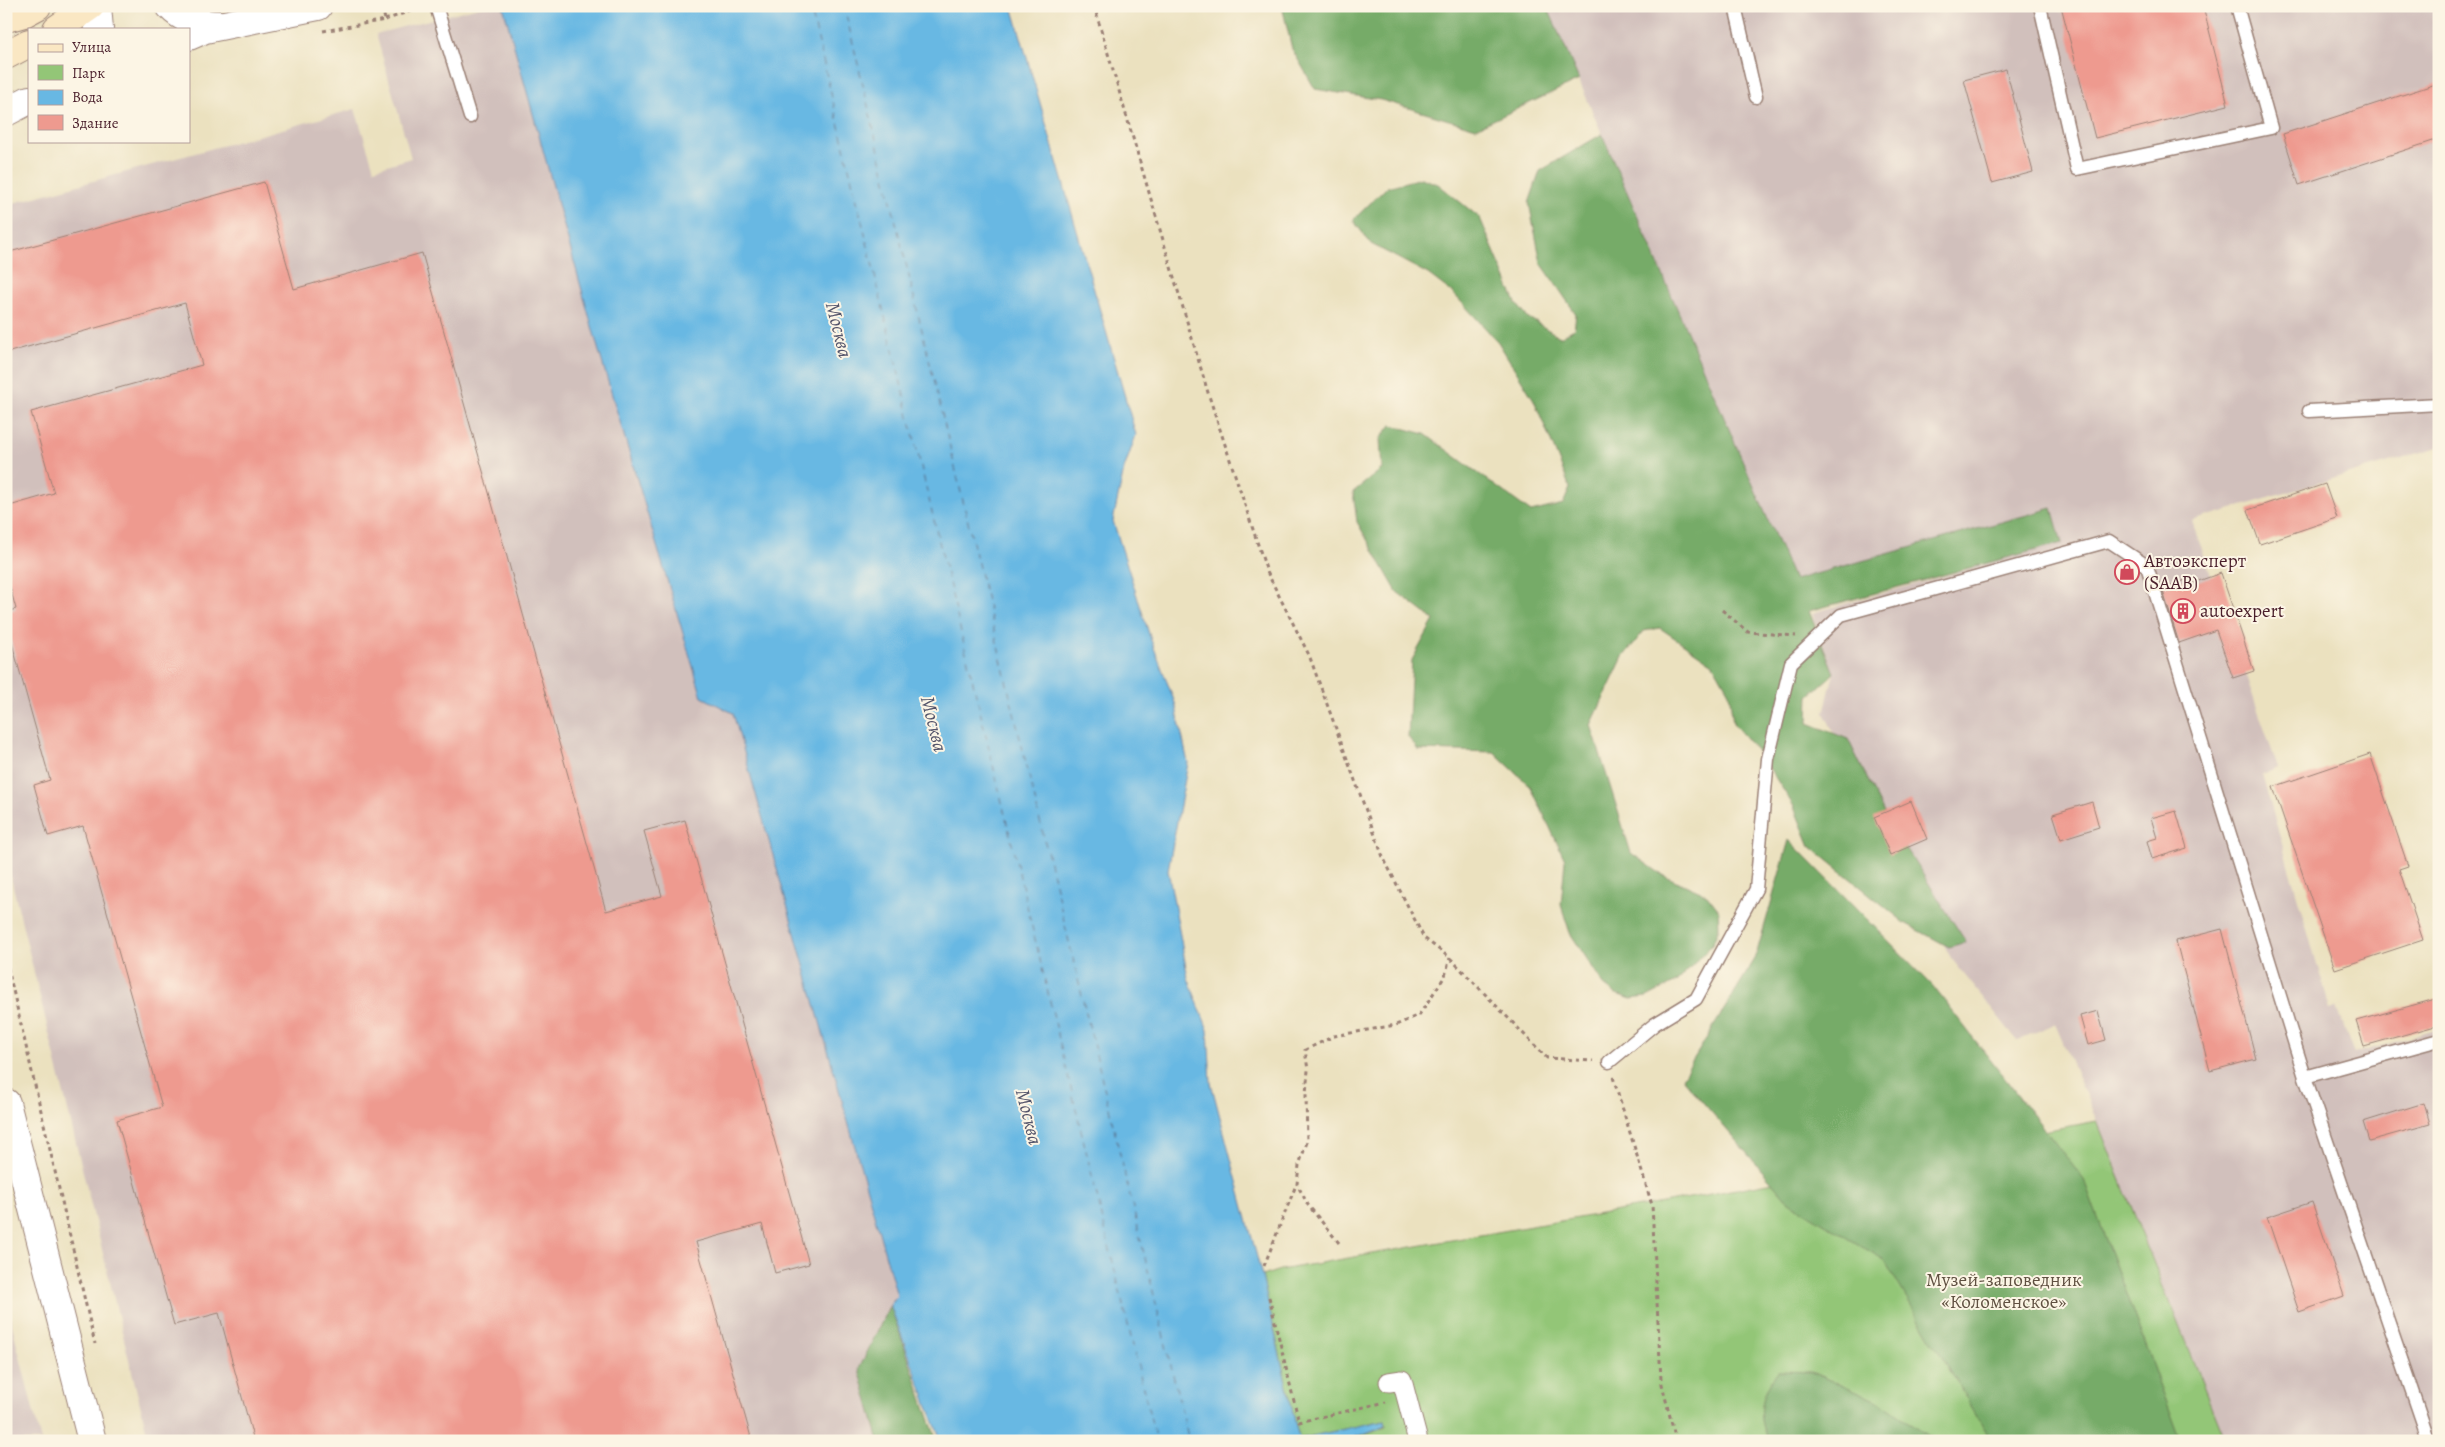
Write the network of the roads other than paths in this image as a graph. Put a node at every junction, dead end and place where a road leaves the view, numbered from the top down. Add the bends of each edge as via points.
1 (37, 6) edge
2 (90, 6) edge
3 (97, 6) edge
4 (170, 6) edge
5 (318, 6) edge
6 (436, 6) edge
7 (1735, 6) edge
8 (2040, 6) edge
9 (2237, 6) edge
10 (6, 18) edge
11 (225, 25) junction
12 (58, 28) edge
13 (99, 28) edge
14 (190, 36) edge
15 (28, 44) edge
16 (6, 55) edge
17 (1756, 97) dead end
18 (28, 101) edge
19 (6, 112) edge
20 (470, 117) dead end
21 (2439, 404) edge
22 (2309, 410) dead end
23 (2439, 1040) edge
24 (1609, 1062) road end
25 (2305, 1077) junction
26 (6, 1103) edge
27 (14, 1166) edge
28 (1388, 1382) dead end
29 (92, 1441) edge
30 (1418, 1441) edge
31 (2429, 1441) edge

1 - 10 main road
2 - 12 main road
3 - 13 street
4 - 11 street via 191,21
5 - 11 street
6 - 20 lane
7 - 17 lane
8 - 9 lane via 2077,168 2271,128
11 - 14 street
15 - 16 main road
18 - 19 street
21 - 22 lane
23 - 25 lane
24 - 25 lane via 1655,1024 1696,999 1756,889 1768,759 1791,663 1841,614 2109,541 2147,566
25 - 31 lane
26 - 27 street
27 - 29 street
28 - 30 street via 1402,1380

